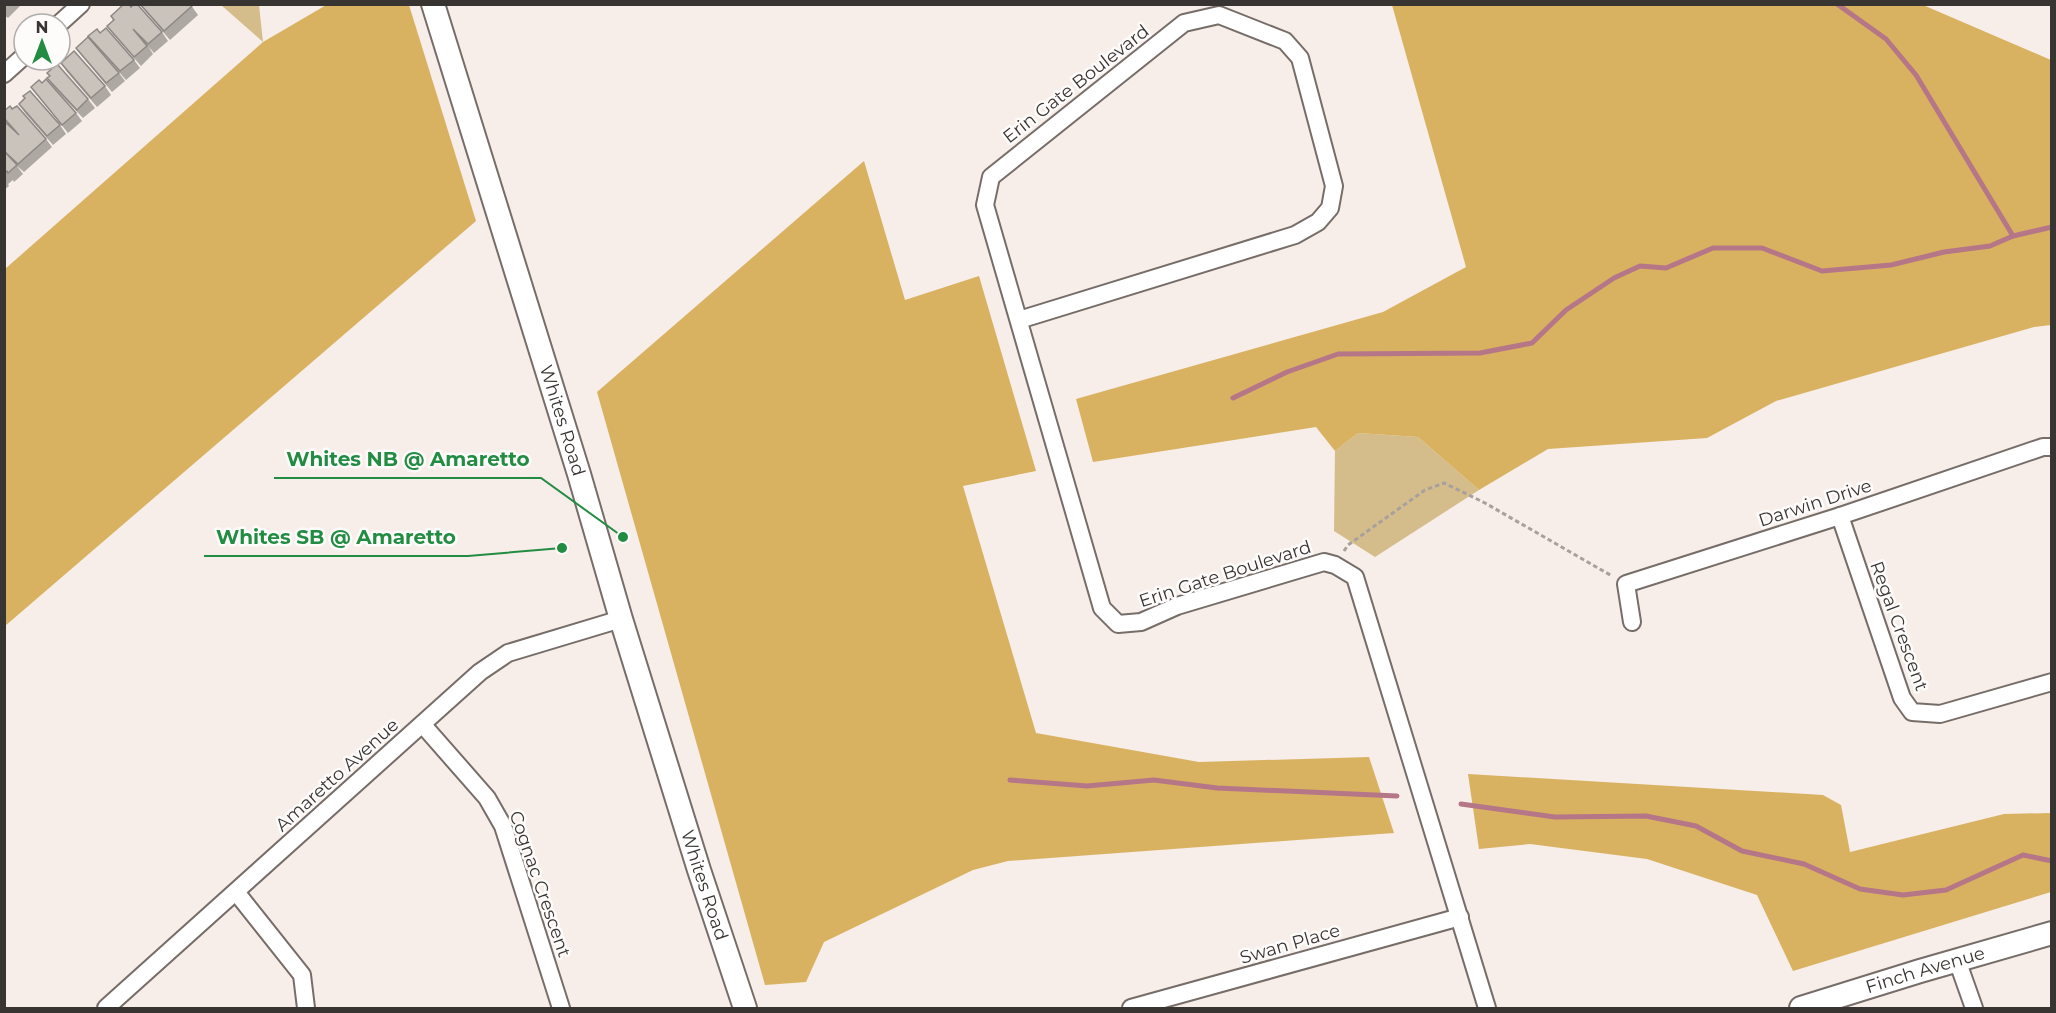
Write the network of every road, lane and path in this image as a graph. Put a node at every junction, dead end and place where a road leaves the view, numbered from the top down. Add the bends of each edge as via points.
1 (433, 4) edge
2 (1019, 320) junction
3 (2052, 447) edge
4 (1840, 516) junction
5 (1335, 565) junction
6 (1626, 584) junction
7 (621, 620) junction
8 (1632, 621) dead end
9 (2052, 682) edge
10 (423, 725) junction
11 (236, 892) junction
12 (1460, 917) junction
13 (2052, 933) edge
14 (1957, 960) junction
15 (106, 1008) edge
16 (306, 1008) edge
17 (561, 1008) edge
18 (745, 1008) edge
19 (1131, 1008) edge
20 (1487, 1008) edge
21 (1801, 1008) edge
22 (1974, 1008) edge

1 - 7 main road, Whites Road
2 - 2 street, Erin Gate Boulevard via 1295,235 1318,222 1330,208 1334,186 1300,58 1285,41 1219,15 1184,23 991,177 985,205
2 - 5 street, Erin Gate Boulevard via 1102,608 1118,624 1141,621 1177,606 1324,562
3 - 4 street, Darwin Drive
4 - 6 street, Darwin Drive
4 - 9 street, Regal Crescent via 1902,698 1912,712 1940,714
5 - 6 path via 1348,545 1425,490 1444,483
5 - 12 street, Erin Gate Boulevard via 1355,577
6 - 8 street
7 - 10 street, Amaretto Avenue via 508,653 480,672
7 - 18 main road, Whites Road
10 - 11 street, Amaretto Avenue
10 - 17 street, Cognac Crescent via 488,798 503,826
11 - 15 street, Amaretto Avenue
11 - 16 street via 302,975
12 - 19 street, Swan Place
12 - 20 street, Erin Gate Boulevard
13 - 14 main road, Finch Avenue
14 - 21 main road, Finch Avenue
14 - 22 street

